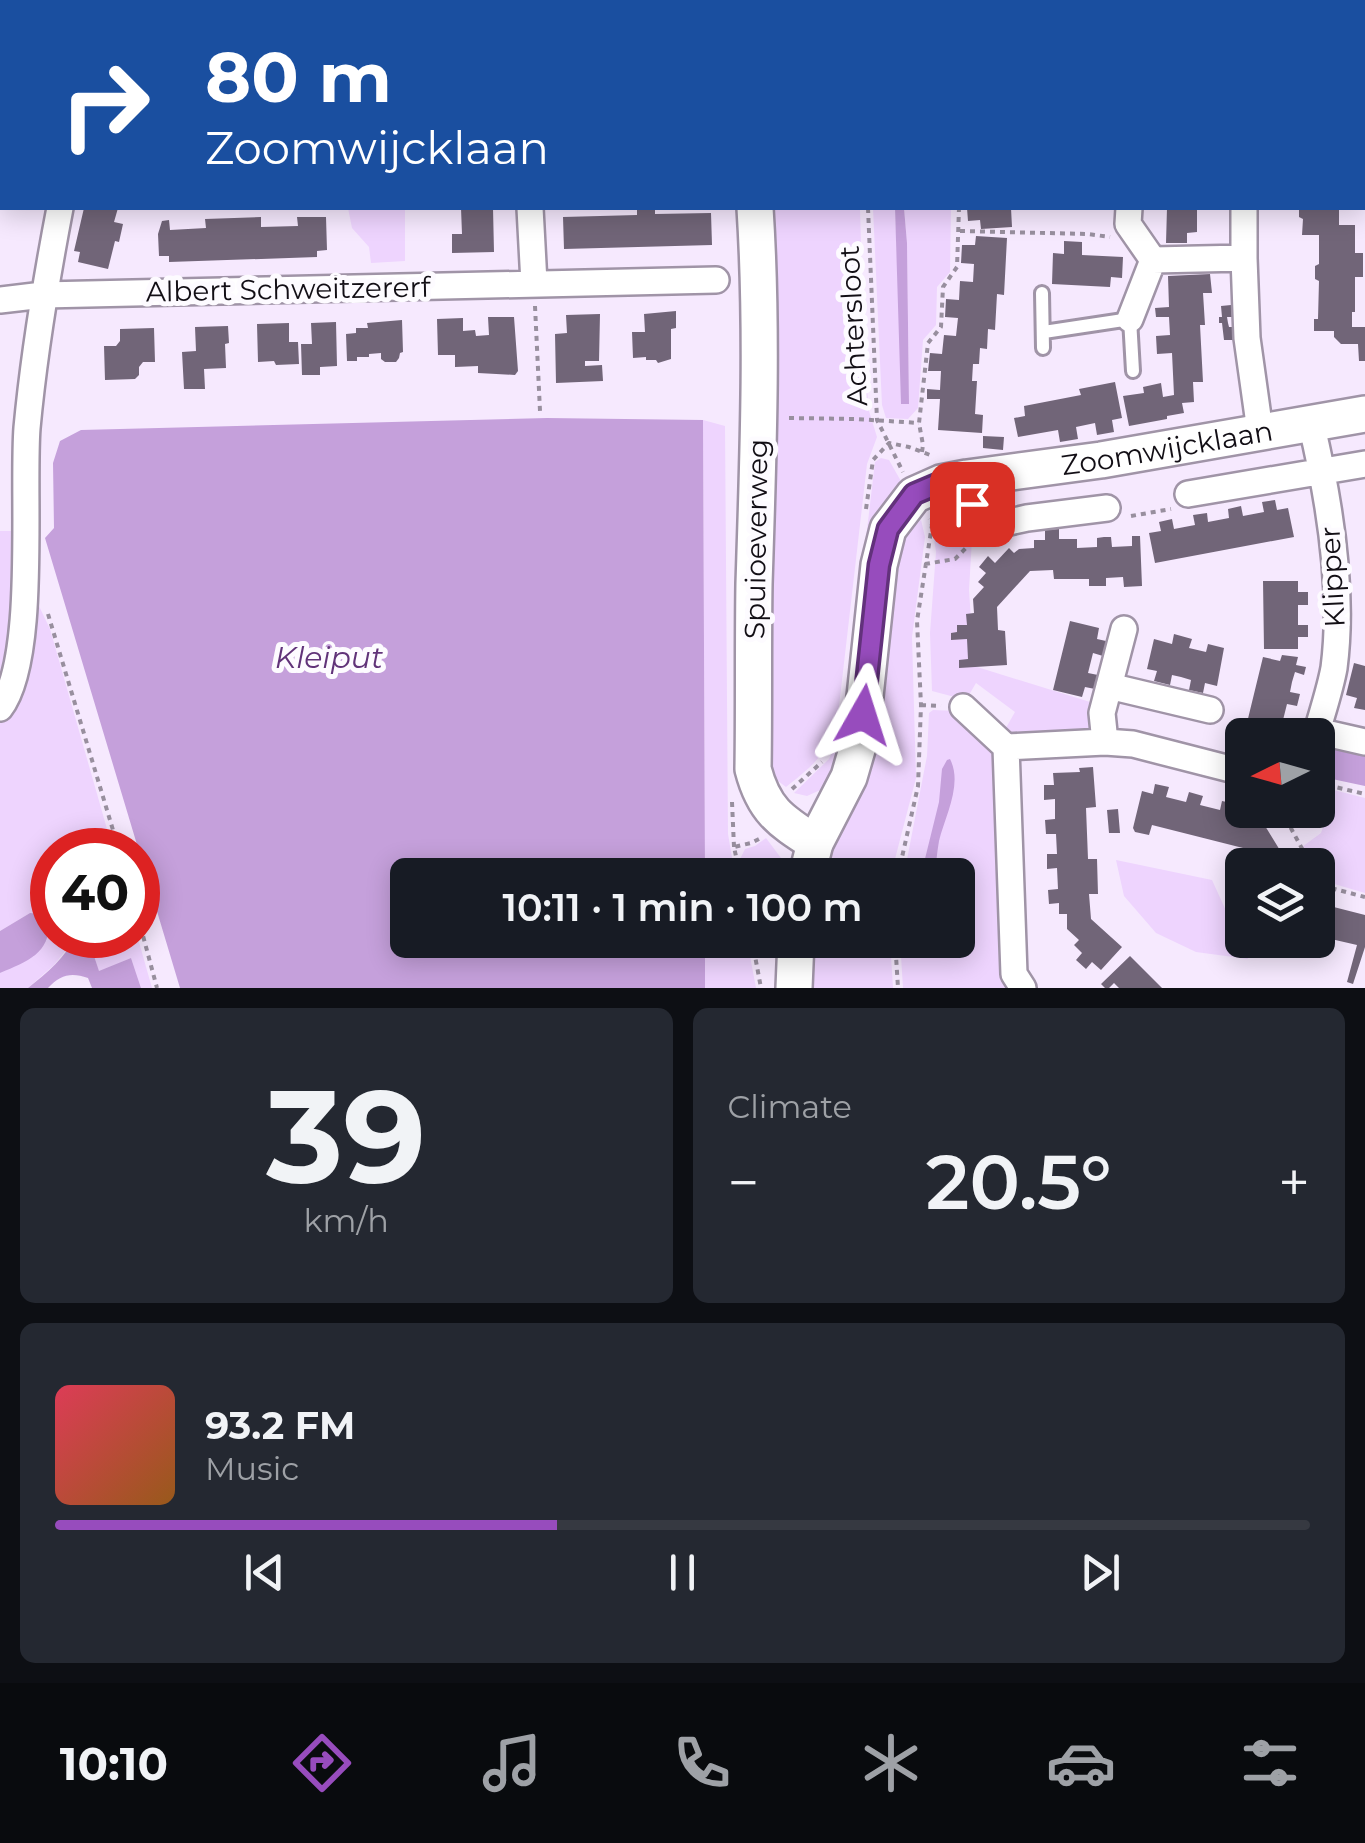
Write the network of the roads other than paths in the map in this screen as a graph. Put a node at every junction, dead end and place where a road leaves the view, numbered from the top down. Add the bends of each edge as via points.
1 (60, 210) edge
2 (530, 210) edge
3 (755, 210) edge
4 (1128, 210) edge
5 (1244, 210) edge
6 (1147, 251) junction
7 (1244, 258) junction
8 (716, 280) dead end
9 (534, 283) junction
10 (1042, 293) dead end
11 (43, 295) junction
12 (0, 300) edge
13 (1130, 320) junction
14 (1044, 332) junction
15 (1043, 348) dead end
16 (1133, 371) dead end
17 (1365, 414) edge
18 (1311, 423) junction
19 (1260, 430) junction
20 (1365, 464) edge
21 (12, 467) edge
22 (1322, 470) junction
23 (967, 478) junction
24 (1188, 494) road end
25 (1108, 508) road end
26 (1124, 630) dead end
27 (1109, 686) junction
28 (963, 707) dead end
29 (0, 708) edge
30 (1210, 710) dead end
31 (1321, 718) edge
32 (1335, 736) edge
33 (1105, 742) junction
34 (1365, 742) edge
35 (1006, 746) junction
36 (1225, 768) edge
37 (810, 858) edge
38 (811, 858) edge
39 (795, 958) edge
40 (794, 988) edge
41 (1023, 988) edge

1 - 11 street
2 - 9 street
3 - 37 street, Spuioeverweg via 754,769 759,791
4 - 6 street via 1128,224
5 - 7 street
6 - 7 street
6 - 13 street
7 - 19 street
8 - 9 street, Albert Schweitzererf
9 - 11 street, Albert Schweitzererf
10 - 14 lane
11 - 12 street, Albert Schweitzererf
11 - 21 street
13 - 14 lane
13 - 16 lane
14 - 15 lane
17 - 18 street, Zoomwijcklaan
18 - 19 street, Zoomwijcklaan
18 - 22 street, Klipper
19 - 23 street, Zoomwijcklaan
20 - 22 street, Zoomwijcklaan
21 - 29 street via 24,589 20,657
22 - 24 street, Zoomwijcklaan
22 - 31 street, Klipper via 1336,625
23 - 25 street, Zoomwijcklaan via 978,530
23 - 38 street, Zoomwijcklaan via 914,494 888,529 858,746
26 - 27 street
27 - 30 street
27 - 33 street via 1102,713
28 - 35 street
32 - 34 street, Klipper
33 - 35 street
33 - 36 street
35 - 41 street via 1014,974
39 - 40 street

